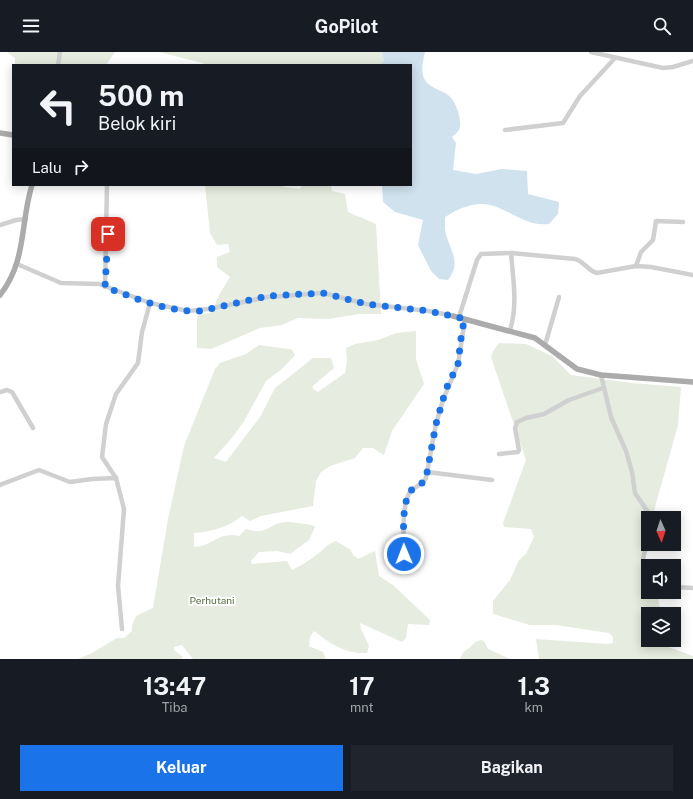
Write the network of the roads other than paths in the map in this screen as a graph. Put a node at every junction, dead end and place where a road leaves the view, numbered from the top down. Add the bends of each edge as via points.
1 (60, 52) edge
2 (591, 52) edge
3 (615, 58) junction
4 (693, 61) edge
5 (58, 64) edge
6 (505, 130) dead end
7 (0, 133) edge
8 (12, 135) edge
9 (32, 186) edge
10 (107, 186) edge
11 (26, 219) junction
12 (683, 222) dead end
13 (0, 225) edge
14 (511, 253) junction
15 (17, 264) junction
16 (636, 266) junction
17 (693, 275) edge
18 (105, 287) junction
19 (0, 294) edge
20 (559, 297) dead end
21 (150, 303) junction
22 (459, 317) junction
23 (510, 330) junction
24 (546, 344) junction
25 (601, 375) junction
26 (693, 382) edge
27 (603, 388) junction
28 (0, 392) edge
29 (33, 428) dead end
30 (498, 454) dead end
31 (427, 472) junction
32 (116, 478) junction
33 (492, 480) dead end
34 (0, 485) edge
35 (647, 511) edge
36 (404, 554) dead end
37 (681, 587) edge
38 (693, 588) edge
39 (122, 629) dead end

1 - 5 street
2 - 3 street
3 - 4 street via 662,68
3 - 6 street via 580,96 563,123
7 - 8 main road
9 - 11 main road
10 - 18 street
11 - 13 street
11 - 15 main road
12 - 16 street via 656,221 653,240 641,252
14 - 16 street via 575,259 597,273
14 - 22 street via 478,256
14 - 23 street via 514,296
15 - 18 street via 62,283
15 - 19 main road via 12,279
16 - 17 street
18 - 21 street
20 - 24 street
21 - 22 street via 200,311 268,296 323,293 366,304
21 - 32 street via 142,332 138,363 116,394 106,424 102,457
22 - 23 main road
22 - 31 street via 462,330 458,364 436,424
23 - 24 main road
24 - 25 main road via 577,369
25 - 26 main road
25 - 27 street
27 - 30 street via 569,400 544,414 517,422 515,428 520,450
27 - 35 street via 611,417 628,458 635,493
28 - 29 street via 12,392
31 - 33 street
31 - 36 street via 424,483 411,491 408,497 404,518
32 - 34 street via 70,482 39,470
32 - 39 street via 124,508 118,586
37 - 38 street

